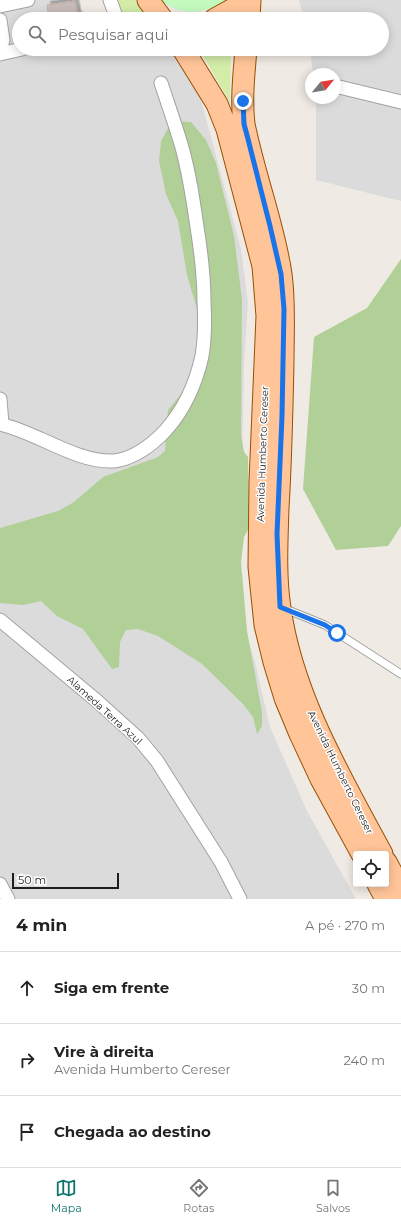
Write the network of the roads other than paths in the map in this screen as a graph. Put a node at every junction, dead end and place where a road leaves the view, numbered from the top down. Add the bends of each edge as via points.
1 (28, 0) edge
2 (110, 0) edge
3 (148, 0) edge
4 (242, 0) edge
5 (250, 0) edge
6 (0, 6) edge
7 (114, 12) edge
8 (157, 12) edge
9 (228, 12) edge
10 (249, 12) edge
11 (0, 20) edge
12 (0, 51) edge
13 (12, 51) edge
14 (0, 54) edge
15 (188, 56) edge
16 (246, 56) edge
17 (161, 83) dead end
18 (341, 87) edge
19 (401, 102) edge
20 (0, 399) edge
21 (1, 425) edge
22 (280, 607) junction
23 (0, 620) edge
24 (401, 674) edge
25 (360, 851) edge
26 (380, 851) edge
27 (389, 868) edge
28 (0, 884) edge
29 (380, 887) edge
30 (401, 890) edge
31 (8, 899) edge
32 (240, 899) edge
33 (386, 899) edge

1 - 6 street
2 - 7 street
3 - 8 main road
4 - 9 main road
5 - 10 main road
11 - 12 street via 3,40
13 - 14 street
15 - 25 main road, Avenida Humberto Cereser via 217,104 227,129 263,266 267,316 259,554 265,625 285,698 300,734
16 - 22 main road, Avenida Humberto Cereser via 244,124 281,274 284,309 277,534
17 - 21 street via 181,145 192,193 204,275 205,329 202,356 185,404 160,436 130,457 115,461 97,461
18 - 19 street
20 - 21 street
22 - 24 lane via 325,625
22 - 26 main road, Avenida Humberto Cereser via 293,661 307,702 324,742
23 - 32 street, Alameda Terra Azul via 138,738 157,761 221,862
27 - 30 main road
28 - 31 street
29 - 33 main road

